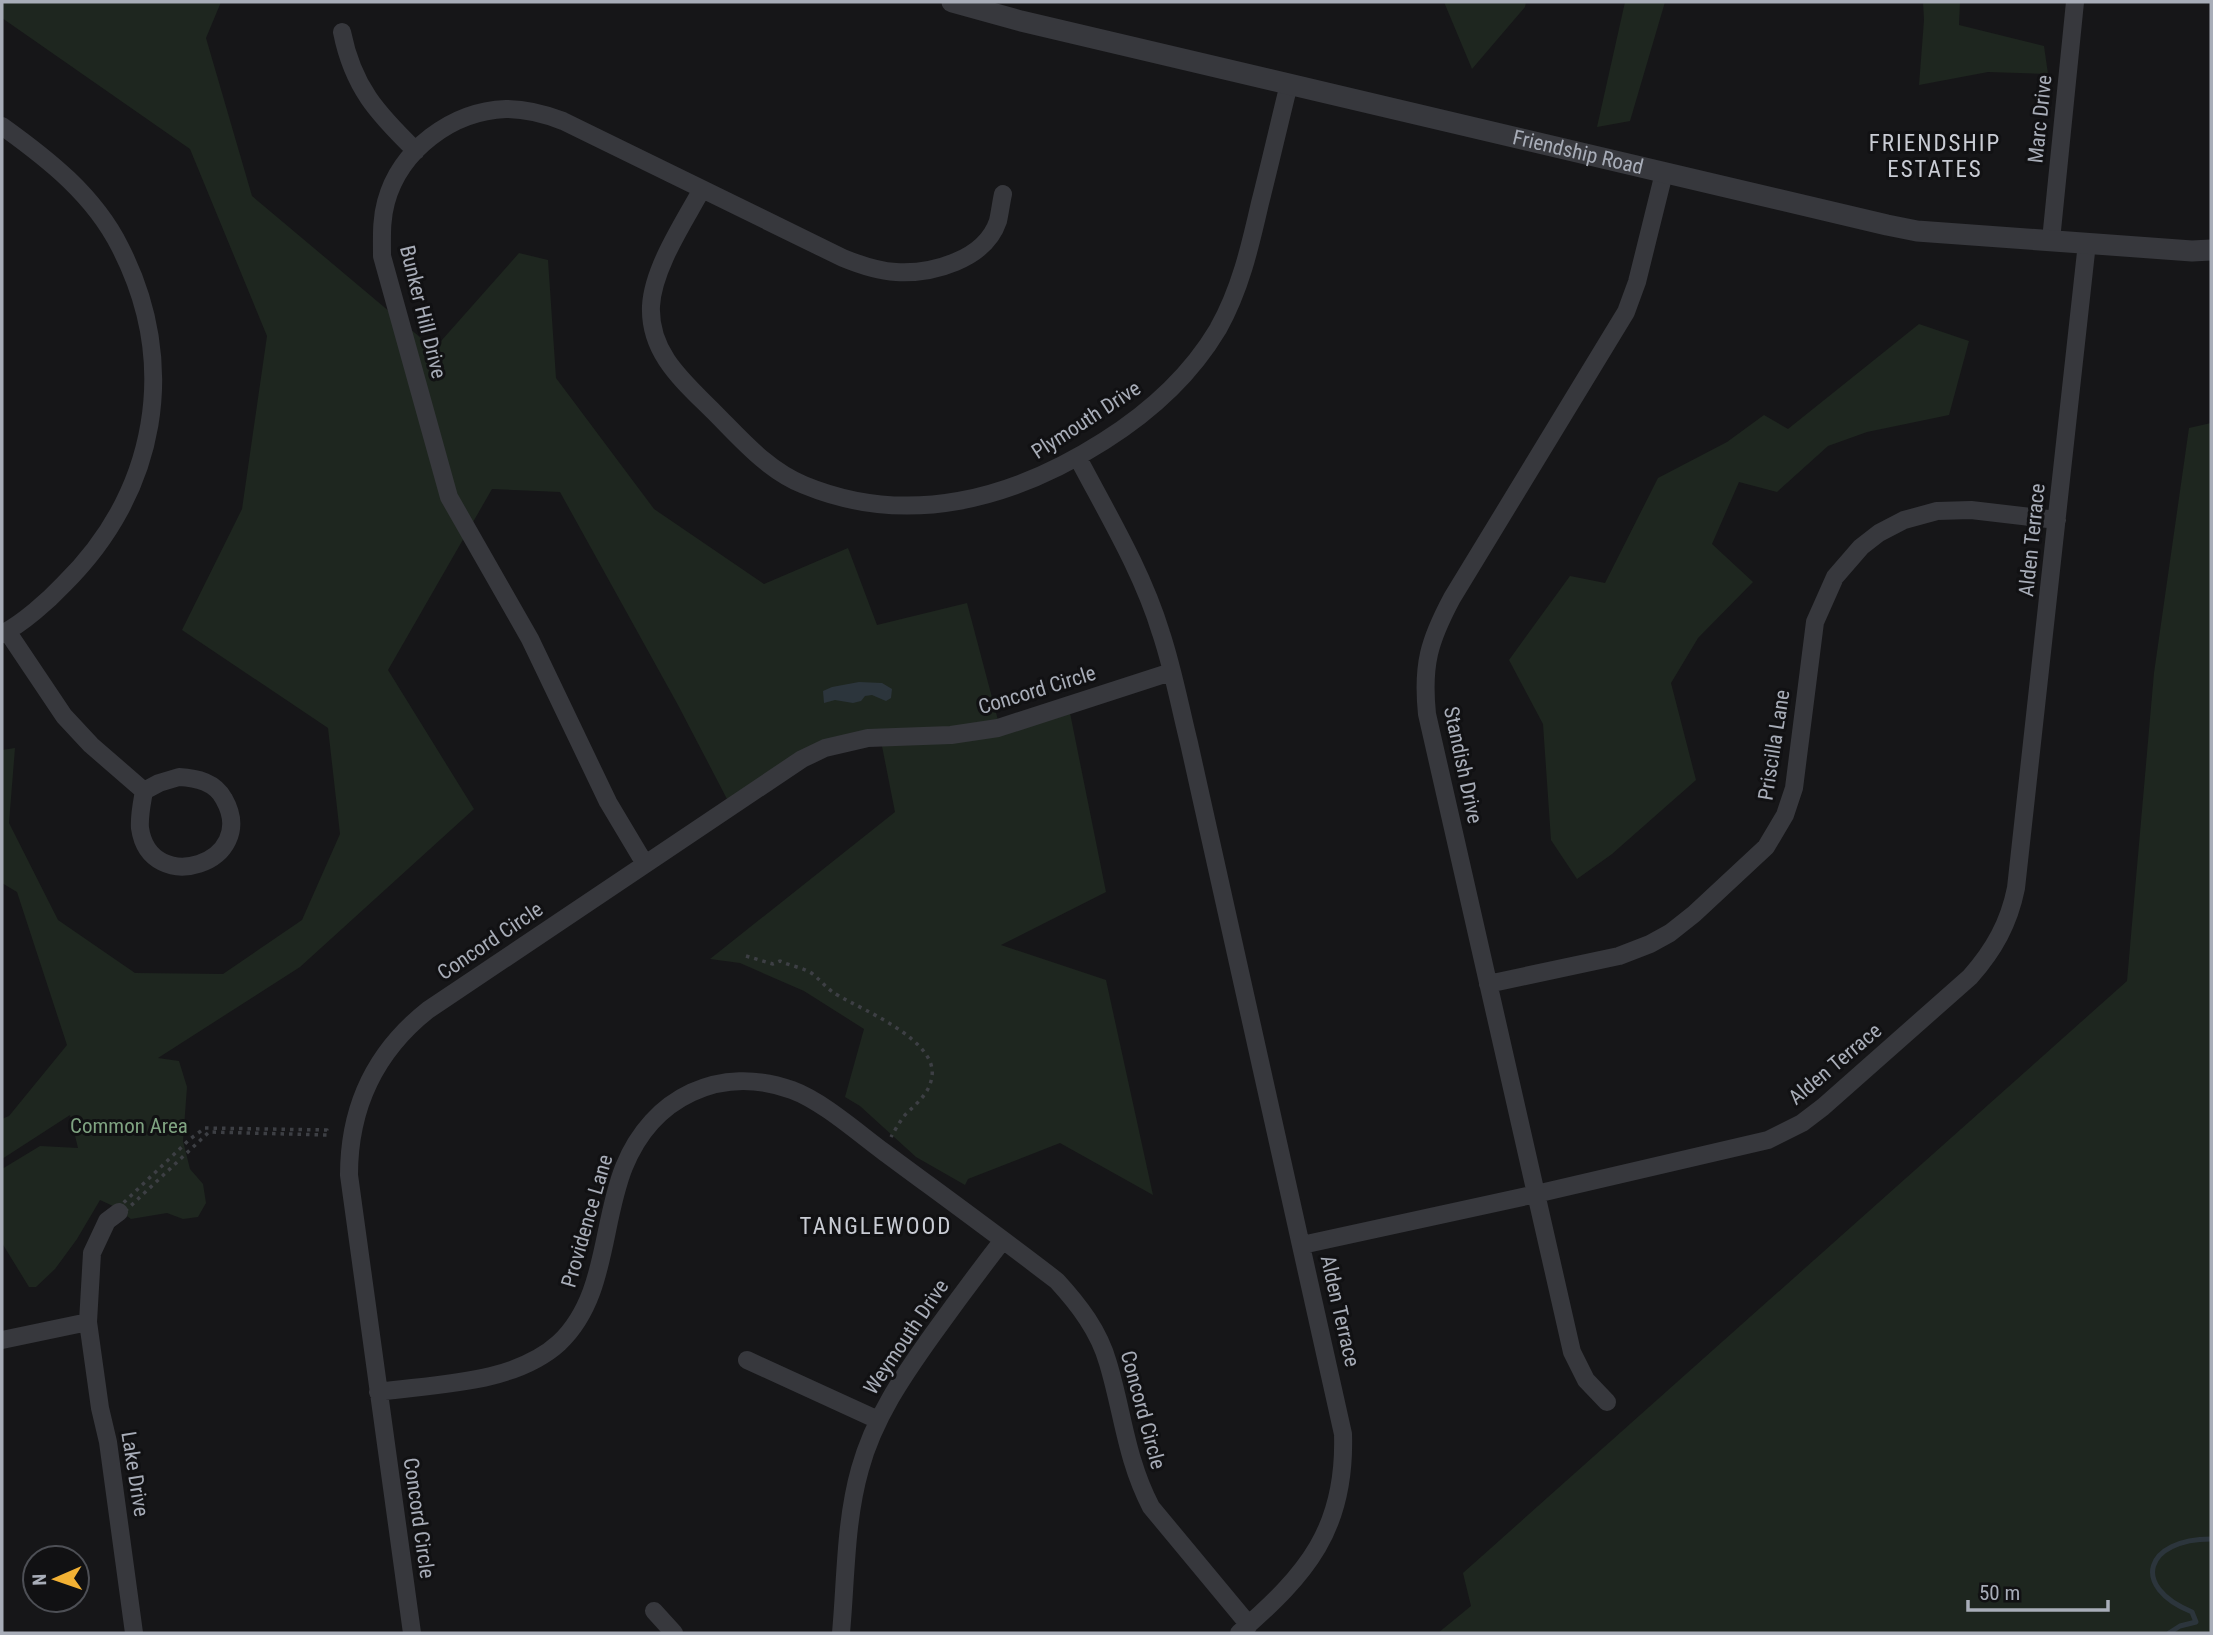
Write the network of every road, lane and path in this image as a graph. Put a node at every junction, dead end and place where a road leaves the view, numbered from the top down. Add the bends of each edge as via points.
1 (952, 2) edge
2 (2075, 2) edge
3 (342, 32) dead end
4 (1289, 84) junction
5 (2, 127) edge
6 (416, 151) junction
7 (1664, 173) junction
8 (1003, 194) dead end
9 (699, 195) junction
10 (2051, 240) junction
11 (2087, 243) junction
12 (2211, 250) edge
13 (1078, 458) junction
14 (2057, 520) junction
15 (4, 632) edge
16 (1171, 672) junction
17 (144, 791) junction
18 (645, 864) junction
19 (746, 956) dead end
20 (1489, 984) junction
21 (884, 1152) junction
22 (1536, 1194) junction
23 (119, 1212) junction
24 (1003, 1240) junction
25 (1302, 1245) junction
26 (88, 1322) junction
27 (2, 1340) edge
28 (747, 1360) dead end
29 (378, 1392) junction
30 (1607, 1402) dead end
31 (878, 1420) junction
32 (654, 1611) dead end
33 (1244, 1629) edge
34 (134, 1633) edge
35 (412, 1633) edge
36 (674, 1633) edge
37 (841, 1633) edge

1 - 4 street, Friendship Road
2 - 10 street, Marc Drive
3 - 6 street via 347,58 367,97
4 - 7 street, Friendship Road
4 - 13 street, Plymouth Drive via 1246,265 1218,329 1164,397
5 - 15 street via 79,189 119,245 144,306 154,379 142,458 113,524 84,565 54,595
6 - 9 street, Bunker Hill Drive via 462,118 526,110 563,121
6 - 18 street, Bunker Hill Drive via 389,193 381,231 383,256 443,480 456,512 530,639 608,802
7 - 10 street, Friendship Road via 1917,231
7 - 20 street, Standish Drive via 1626,312 1452,598 1432,640 1426,666 1427,714
8 - 9 street, Bunker Hill Drive via 997,222 986,241 971,254 914,272 865,267
9 - 13 street, Plymouth Drive via 661,269 653,293 652,326 675,373 761,459 784,475 836,497 922,505 1008,490
10 - 11 street, Friendship Road
11 - 12 street, Friendship Road
11 - 14 street, Alden Terrace
13 - 16 street via 1147,596
14 - 20 street, Priscilla Lane via 1971,510 1937,511 1904,520 1861,547 1835,578 1815,622 1794,788 1766,847 1694,914 1650,944 1619,956
14 - 22 street, Alden Terrace via 2016,888 2006,924 1984,962 1823,1107 1786,1132 1756,1144
15 - 17 street via 69,723
16 - 18 street, Concord Circle via 998,728 868,738 825,748
16 - 25 street
17 - 17 street via 179,777 208,783 221,793 229,808 231,824 224,846 216,856 192,867 163,862 145,843 141,830
18 - 29 street, Concord Circle via 422,1015 399,1036 374,1071 351,1135 349,1175
19 - 21 path via 773,964 780,961 814,975 824,987 898,1027 918,1045 932,1076 920,1102 901,1120
20 - 22 street, Standish Drive
21 - 24 street, Providence Lane
21 - 29 street, Providence Lane via 808,1097 777,1085 723,1082 686,1094 656,1115 634,1145 587,1303 559,1342 505,1373
22 - 25 street, Alden Terrace
22 - 30 street, Standish Drive via 1572,1352 1586,1380
23 - 23 path via 121,1215 209,1132 327,1135 327,1130 205,1128 126,1200
23 - 26 street, Lake Drive via 107,1221 92,1253
24 - 31 street, Weymouth Drive via 897,1384
24 - 33 street, Concord Circle via 1058,1281 1092,1326 1108,1363 1140,1487
25 - 33 street, Alden Terrace via 1341,1423 1341,1486 1329,1528 1312,1559
26 - 27 street
26 - 34 street, Lake Drive
28 - 31 street
29 - 35 street, Concord Circle
31 - 37 street, Weymouth Drive via 860,1466 850,1517
32 - 36 street

